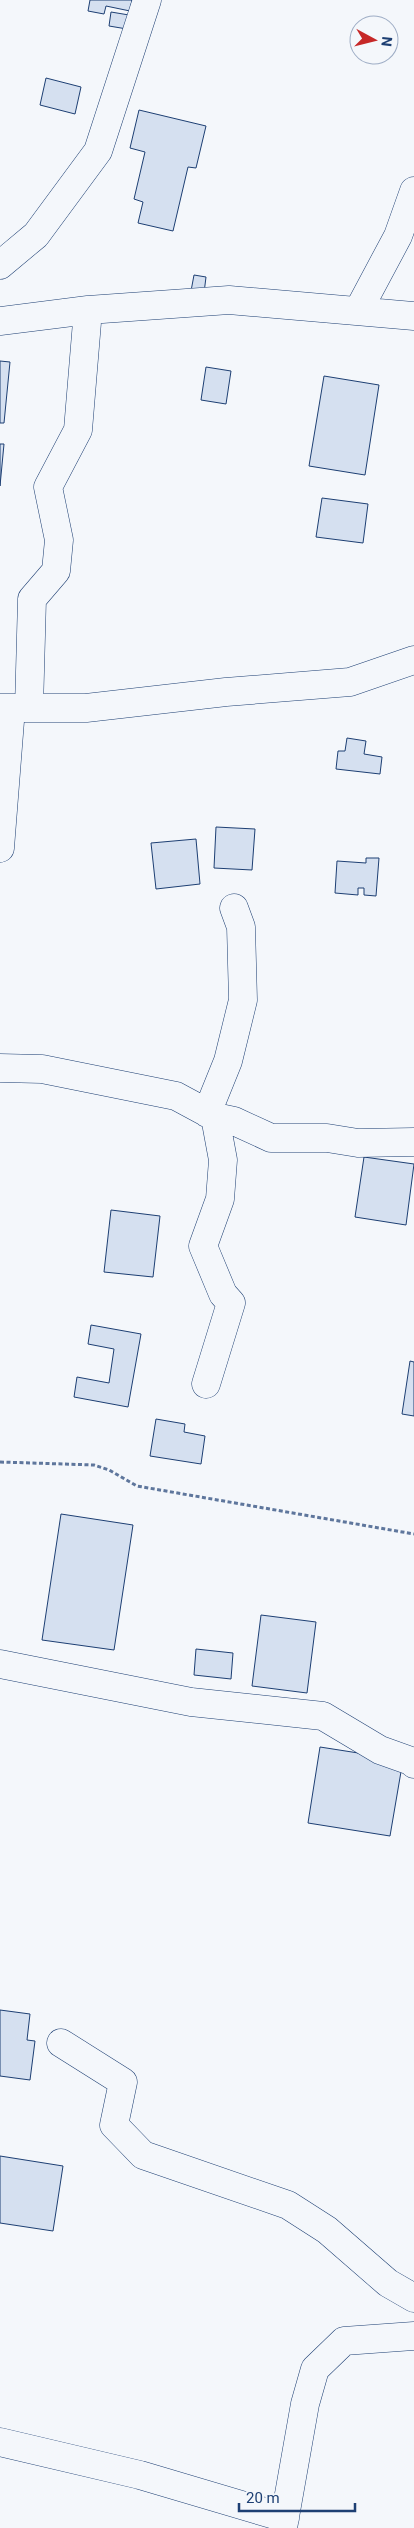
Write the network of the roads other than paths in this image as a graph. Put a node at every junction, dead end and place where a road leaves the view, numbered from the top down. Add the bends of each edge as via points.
1 (147, 0) edge
2 (414, 191) edge
3 (0, 265) edge
4 (88, 310) junction
5 (358, 311) junction
6 (414, 316) edge
7 (0, 321) edge
8 (414, 660) edge
9 (13, 708) edge
10 (0, 848) edge
11 (234, 908) dead end
12 (0, 1068) edge
13 (211, 1115) junction
14 (414, 1142) edge
15 (206, 1384) dead end
16 (0, 1664) edge
17 (414, 1764) edge
18 (60, 2043) dead end
19 (414, 2298) edge
20 (414, 2336) edge
21 (0, 2442) edge
22 (284, 2523) edge

1 - 3 street via 98,151 36,235
2 - 5 street via 398,236
4 - 5 street via 229,300
4 - 7 street
4 - 9 street via 78,430 48,487 59,540 56,571 32,599
5 - 6 street
8 - 9 street via 350,682 86,708
9 - 10 street
11 - 13 street via 241,926 243,1000
12 - 13 street via 42,1069 176,1096
13 - 14 street via 234,1121 271,1138 327,1138 358,1143
13 - 15 street via 223,1160 220,1200 203,1246 223,1294 231,1303
16 - 17 street via 191,1702 323,1716 380,1750 411,1760
18 - 19 street via 123,2082 114,2125 143,2156 288,2205 327,2230 388,2283
20 - 22 street via 344,2341 315,2369 305,2404
21 - 22 street via 140,2475

